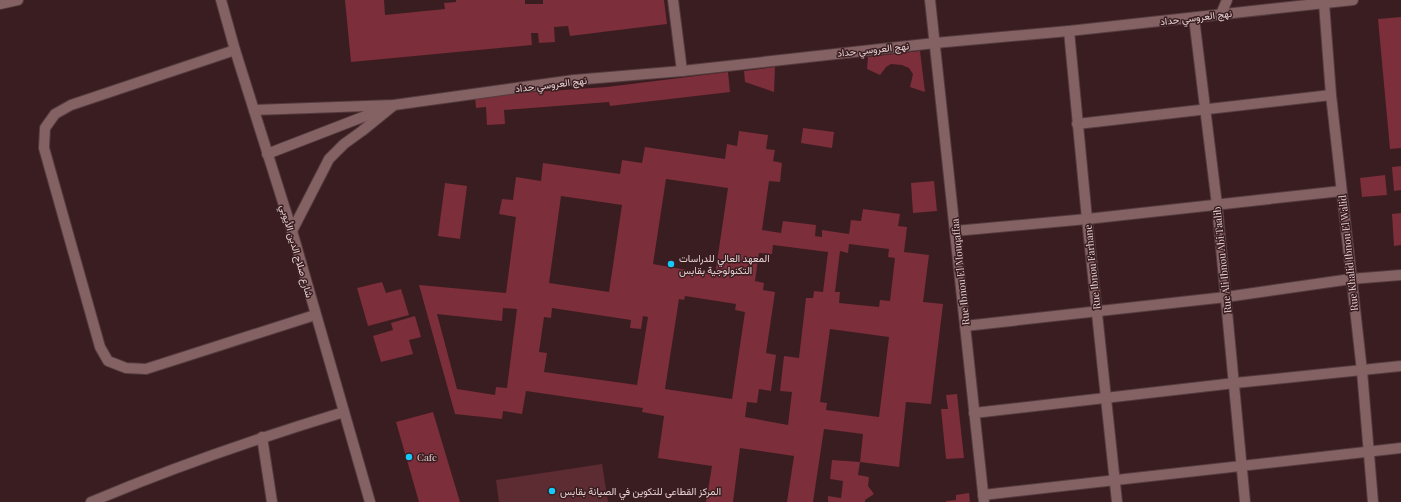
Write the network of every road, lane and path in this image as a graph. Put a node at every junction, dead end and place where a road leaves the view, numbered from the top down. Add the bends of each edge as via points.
1 (18, 0) edge
2 (221, 0) edge
3 (673, 0) edge
4 (930, 0) edge
5 (1227, 0) edge
6 (1353, 0) edge
7 (1324, 3) junction
8 (0, 4) edge
9 (1221, 14) junction
10 (1194, 18) junction
11 (1069, 31) junction
12 (935, 43) junction
13 (235, 50) junction
14 (682, 71) junction
15 (1331, 95) junction
16 (394, 105) junction
17 (1205, 109) junction
18 (254, 110) junction
19 (1077, 124) junction
20 (267, 154) junction
21 (1341, 191) junction
22 (1217, 205) junction
23 (1087, 219) junction
24 (292, 231) junction
25 (956, 231) junction
26 (1401, 275) edge
27 (1351, 279) junction
28 (1226, 297) junction
29 (1097, 312) junction
30 (315, 314) junction
31 (965, 326) junction
32 (1401, 366) edge
33 (1362, 371) junction
34 (1235, 383) junction
35 (1106, 399) junction
36 (344, 412) junction
37 (974, 414) junction
38 (262, 437) junction
39 (1401, 448) edge
40 (1368, 452) junction
41 (1242, 466) junction
42 (1114, 480) junction
43 (984, 498) edge
44 (91, 502) edge
45 (272, 502) edge
46 (370, 502) edge
47 (1117, 502) edge
48 (1245, 502) edge
49 (1373, 502) edge

1 - 8 street
2 - 13 street, شارع صلاح الدين الأيوبي
3 - 14 street
4 - 12 street, Rue Ibnou El Mouqaffaa
5 - 9 street
6 - 7 street, نهج العروسي حداد
7 - 9 street, نهج العروسي حداد
7 - 15 street, Rue Khalid Ibnou El Walid
9 - 10 street, نهج العروسي حداد
10 - 11 street, نهج العروسي حداد
10 - 17 street, Rue Ali Ibnou Abi Taalib
11 - 12 street, نهج العروسي حداد
11 - 19 street, Rue Ibnou Farhane
12 - 14 street, نهج العروسي حداد
12 - 25 street, Rue Ibnou El Mouqaffaa
13 - 18 street, شارع صلاح الدين الأيوبي
13 - 30 street via 71,105 55,114 45,128 44,148 100,347 108,361 126,368 146,369
14 - 16 street, نهج العروسي حداد via 574,80
15 - 17 street
15 - 21 street, Rue Khalid Ibnou El Walid
16 - 18 street
16 - 20 street
16 - 24 street via 329,159
17 - 19 street
17 - 22 street, Rue Ali Ibnou Abi Taalib
18 - 20 street, شارع صلاح الدين الأيوبي
19 - 23 street, Rue Ibnou Farhane
20 - 24 street, شارع صلاح الدين الأيوبي
21 - 22 street
21 - 27 street, Rue Khalid Ibnou El Walid
22 - 23 street
22 - 28 street, Rue Ali Ibnou Abi Taalib
23 - 25 street
23 - 29 street, Rue Ibnou Farhane
24 - 30 street, شارع صلاح الدين الأيوبي
25 - 31 street, Rue Ibnou El Mouqaffaa
26 - 27 street
27 - 28 street
27 - 33 street, Rue Khalid Ibnou El Walid
28 - 29 street
28 - 34 street, Rue Ali Ibnou Abi Taalib
29 - 31 street
29 - 35 street, Rue Ibnou Farhane
30 - 36 street, شارع صلاح الدين الأيوبي
31 - 37 street, Rue Ibnou El Mouqaffaa
32 - 33 street
33 - 34 street
33 - 40 street, Rue Khalid Ibnou El Walid
34 - 35 street
34 - 41 street, Rue Ali Ibnou Abi Taalib
35 - 37 street
35 - 42 street, Rue Ibnou Farhane
36 - 38 street
36 - 46 street, شارع صلاح الدين الأيوبي
37 - 43 street, Rue Ibnou El Mouqaffaa
38 - 44 street
38 - 45 street
39 - 40 street
40 - 41 street
40 - 49 street, Rue Khalid Ibnou El Walid
41 - 42 street
41 - 48 street, Rue Ali Ibnou Abi Taalib
42 - 43 street
42 - 47 street, Rue Ibnou Farhane

